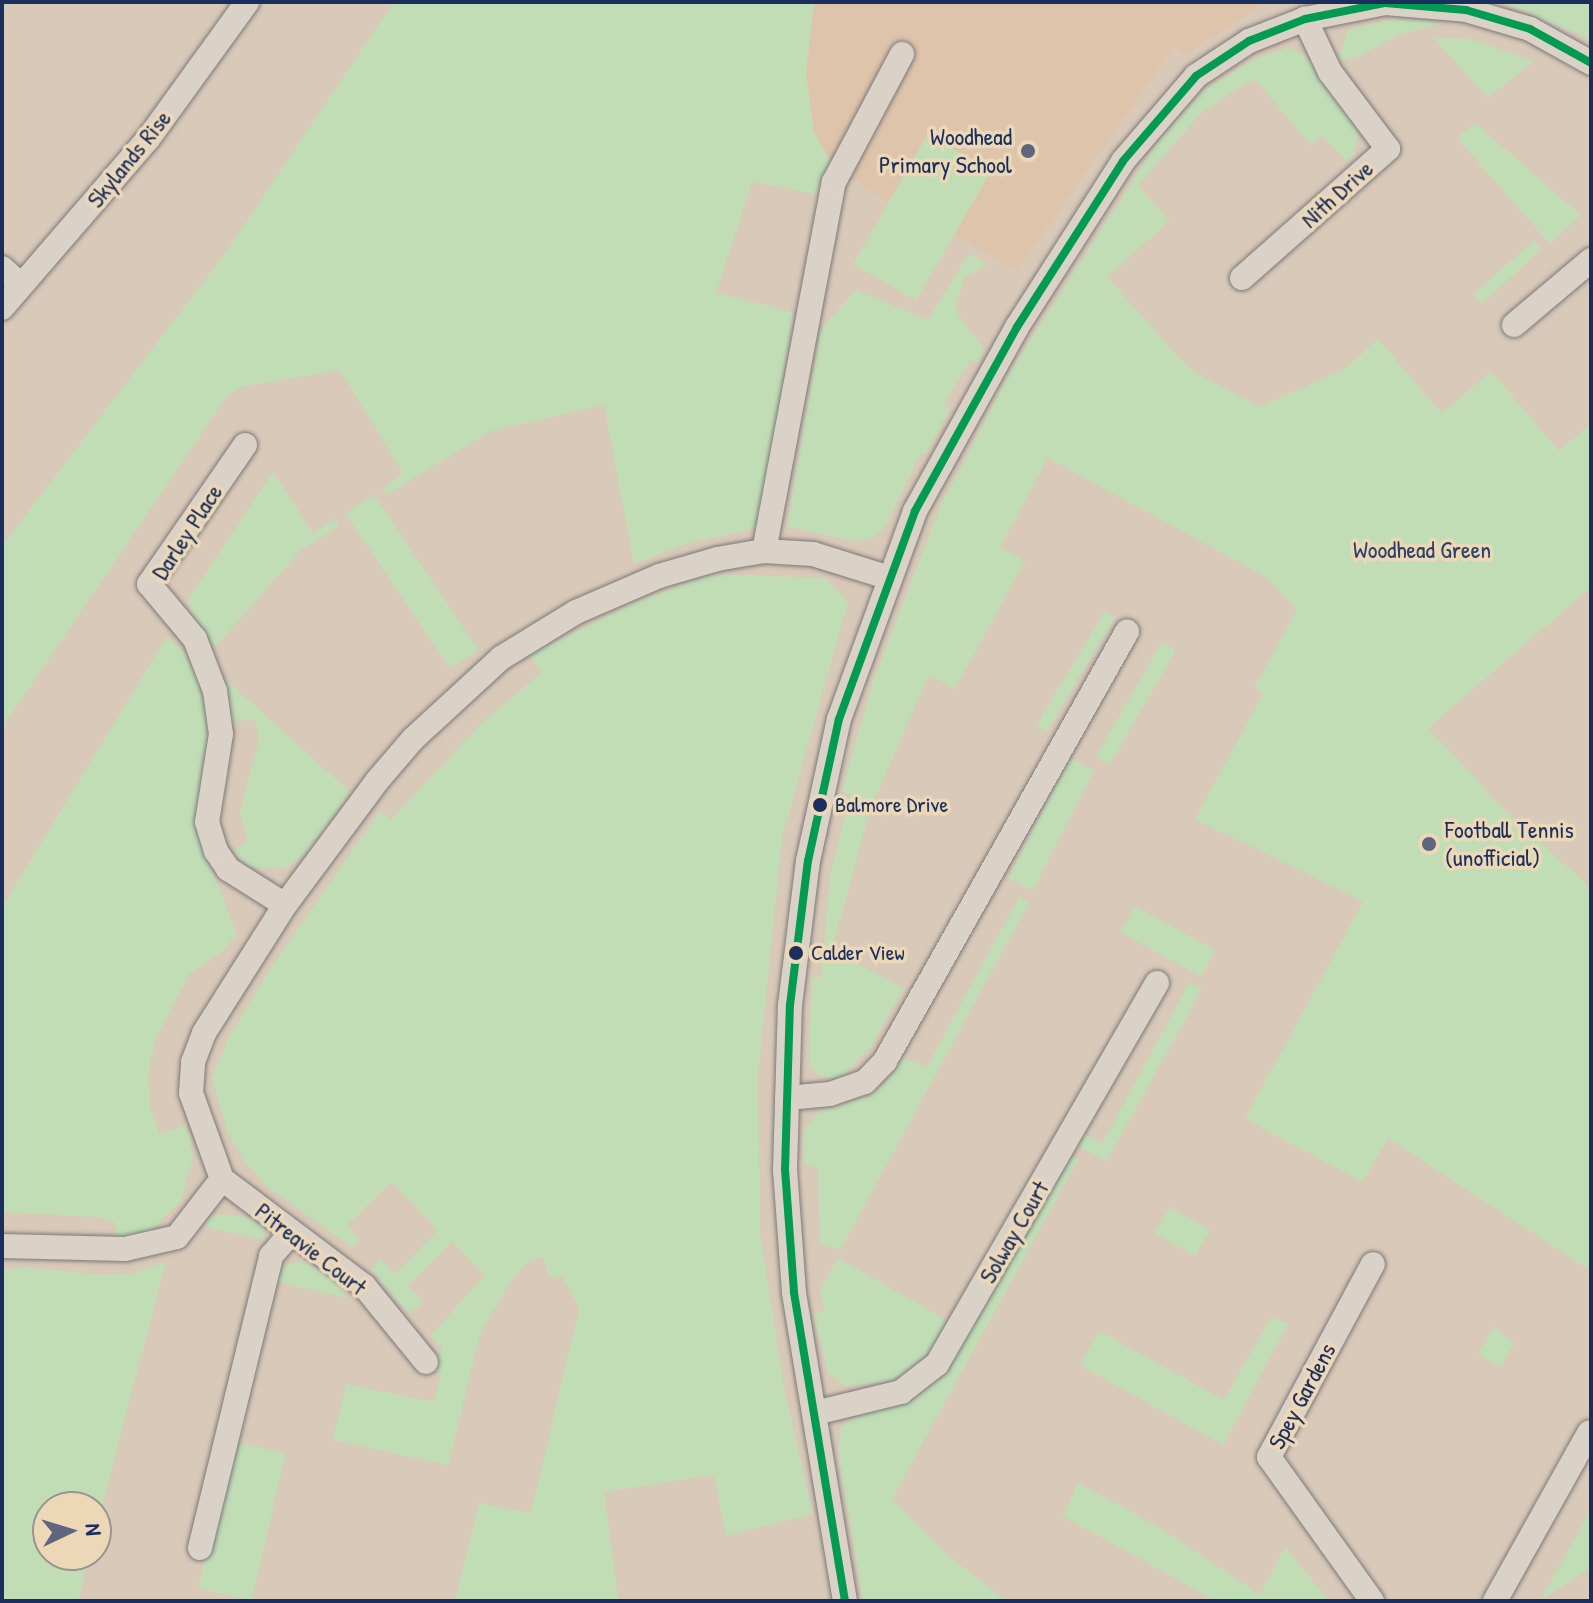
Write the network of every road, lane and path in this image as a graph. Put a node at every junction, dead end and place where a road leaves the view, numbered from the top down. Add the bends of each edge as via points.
1 (247, 2) edge
2 (1305, 19) junction
3 (902, 54) dead end
4 (1591, 63) edge
5 (1591, 260) edge
6 (2, 268) edge
7 (1242, 278) dead end
8 (21, 285) junction
9 (2, 308) edge
10 (1514, 325) dead end
11 (245, 445) dead end
12 (764, 551) junction
13 (890, 578) junction
14 (1127, 632) dead end
15 (285, 905) junction
16 (1157, 983) dead end
17 (787, 1098) junction
18 (222, 1179) junction
19 (290, 1234) junction
20 (2, 1246) edge
21 (1373, 1264) dead end
22 (426, 1362) dead end
23 (815, 1413) junction
24 (1589, 1433) dead end
25 (200, 1548) dead end
26 (845, 1601) edge
27 (1372, 1601) edge
28 (1495, 1601) edge

1 - 8 street, Skylands Rise via 148,139
2 - 4 street via 1385,3 1466,10 1530,29
2 - 7 street, Nith Drive via 1330,72 1388,149
2 - 13 street via 1249,41 1196,76 1123,161 1017,327 915,511
3 - 12 street via 834,182
5 - 10 street
6 - 8 street
8 - 9 street, Skylands Rise
11 - 15 street, Darley Place via 149,584 195,639 215,691 221,734 207,822 216,851 228,869
12 - 13 street via 813,554
12 - 15 street via 659,576 576,612 501,658 410,742
13 - 17 street via 839,719 808,861 790,1005
14 - 17 street via 885,1061 865,1082 830,1094
15 - 18 street via 204,1033 193,1062 191,1093
16 - 23 street, Solway Court via 937,1364 901,1392
17 - 23 street via 794,1292
18 - 19 street, Pitreavie Court
18 - 20 street via 177,1237 125,1249
19 - 22 street, Pitreavie Court via 364,1286
19 - 25 street via 271,1256
21 - 27 street, Spey Gardens via 1269,1457
23 - 26 street
24 - 28 street

